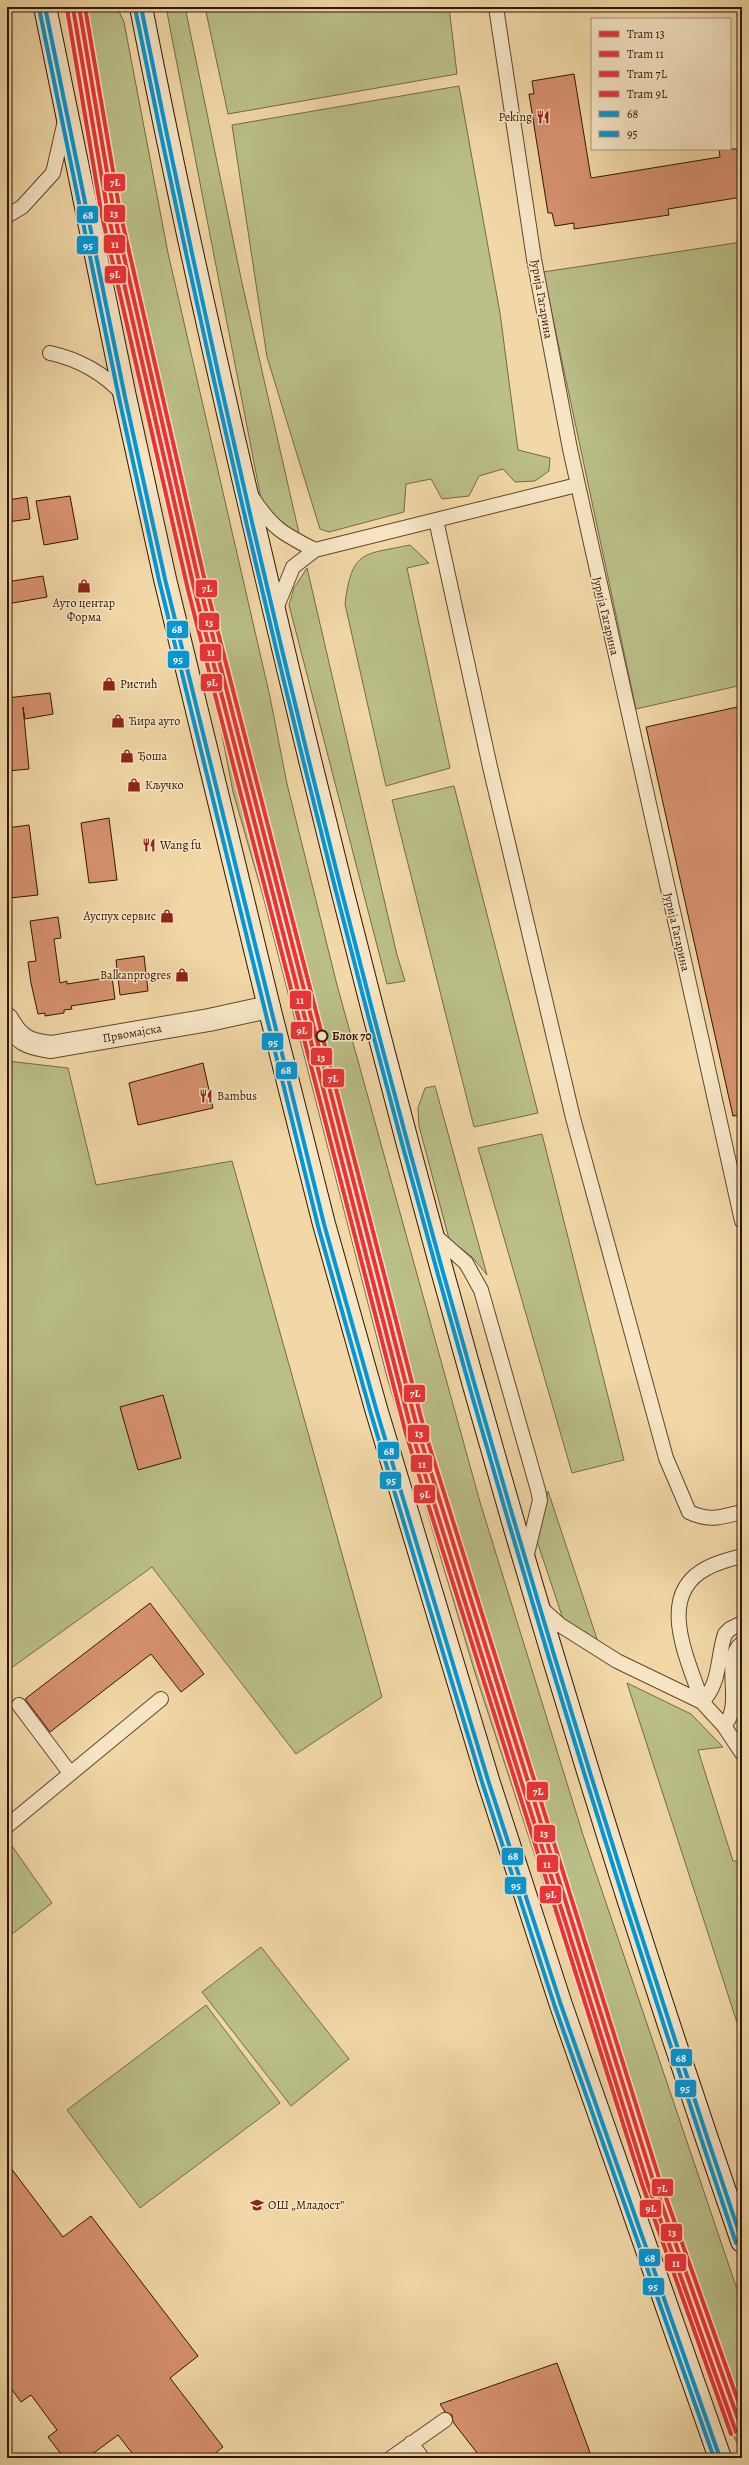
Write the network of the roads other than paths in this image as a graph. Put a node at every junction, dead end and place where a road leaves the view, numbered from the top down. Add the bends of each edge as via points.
1 (45, 7) edge
2 (141, 7) edge
3 (496, 7) edge
4 (66, 114) junction
5 (7, 216) edge
6 (50, 353) dead end
7 (125, 397) junction
8 (577, 485) junction
9 (245, 487) junction
10 (436, 520) junction
11 (315, 550) junction
12 (274, 612) junction
13 (269, 1007) junction
14 (7, 1019) edge
15 (742, 1221) edge
16 (431, 1232) junction
17 (742, 1512) edge
18 (742, 1556) edge
19 (525, 1564) junction
20 (537, 1604) junction
21 (742, 1623) edge
22 (742, 1643) edge
23 (161, 1699) dead end
24 (702, 1702) junction
25 (19, 1706) dead end
26 (724, 1726) junction
27 (742, 1753) edge
28 (70, 1773) junction
29 (7, 1826) edge
30 (742, 2241) edge
31 (445, 2420) dead end
32 (411, 2443) junction
33 (391, 2458) edge
34 (422, 2458) edge
35 (720, 2458) edge

1 - 4 main road
2 - 9 main road via 176,184
3 - 8 lane, Јурија Гагарина via 534,259
4 - 5 lane via 53,173 22,207
4 - 7 main road
6 - 7 lane via 71,357 94,370 116,386
7 - 13 main road via 165,579
8 - 10 lane
8 - 15 lane, Јурија Гагарина
9 - 11 lane via 267,520 286,536
9 - 12 main road
10 - 11 lane
10 - 17 lane via 490,767 571,1110 666,1458 689,1512 702,1519
11 - 12 lane via 293,567
12 - 16 main road via 323,819
13 - 14 main road, Првомајска via 51,1047 31,1044 17,1034
13 - 35 main road via 324,1224 377,1412 488,1780 561,2004
16 - 19 main road
16 - 19 lane via 466,1263 481,1290 538,1490 540,1500
18 - 24 lane via 717,1563 695,1576 684,1591 678,1608 678,1624 683,1644
19 - 20 main road
20 - 24 lane via 560,1625 617,1661
20 - 30 main road via 632,1911
21 - 24 lane via 730,1628 725,1634 716,1680
22 - 26 lane via 733,1660 732,1709
23 - 28 lane
24 - 26 lane
25 - 28 lane
26 - 27 lane
28 - 29 lane
31 - 32 lane
32 - 33 lane
32 - 34 lane

